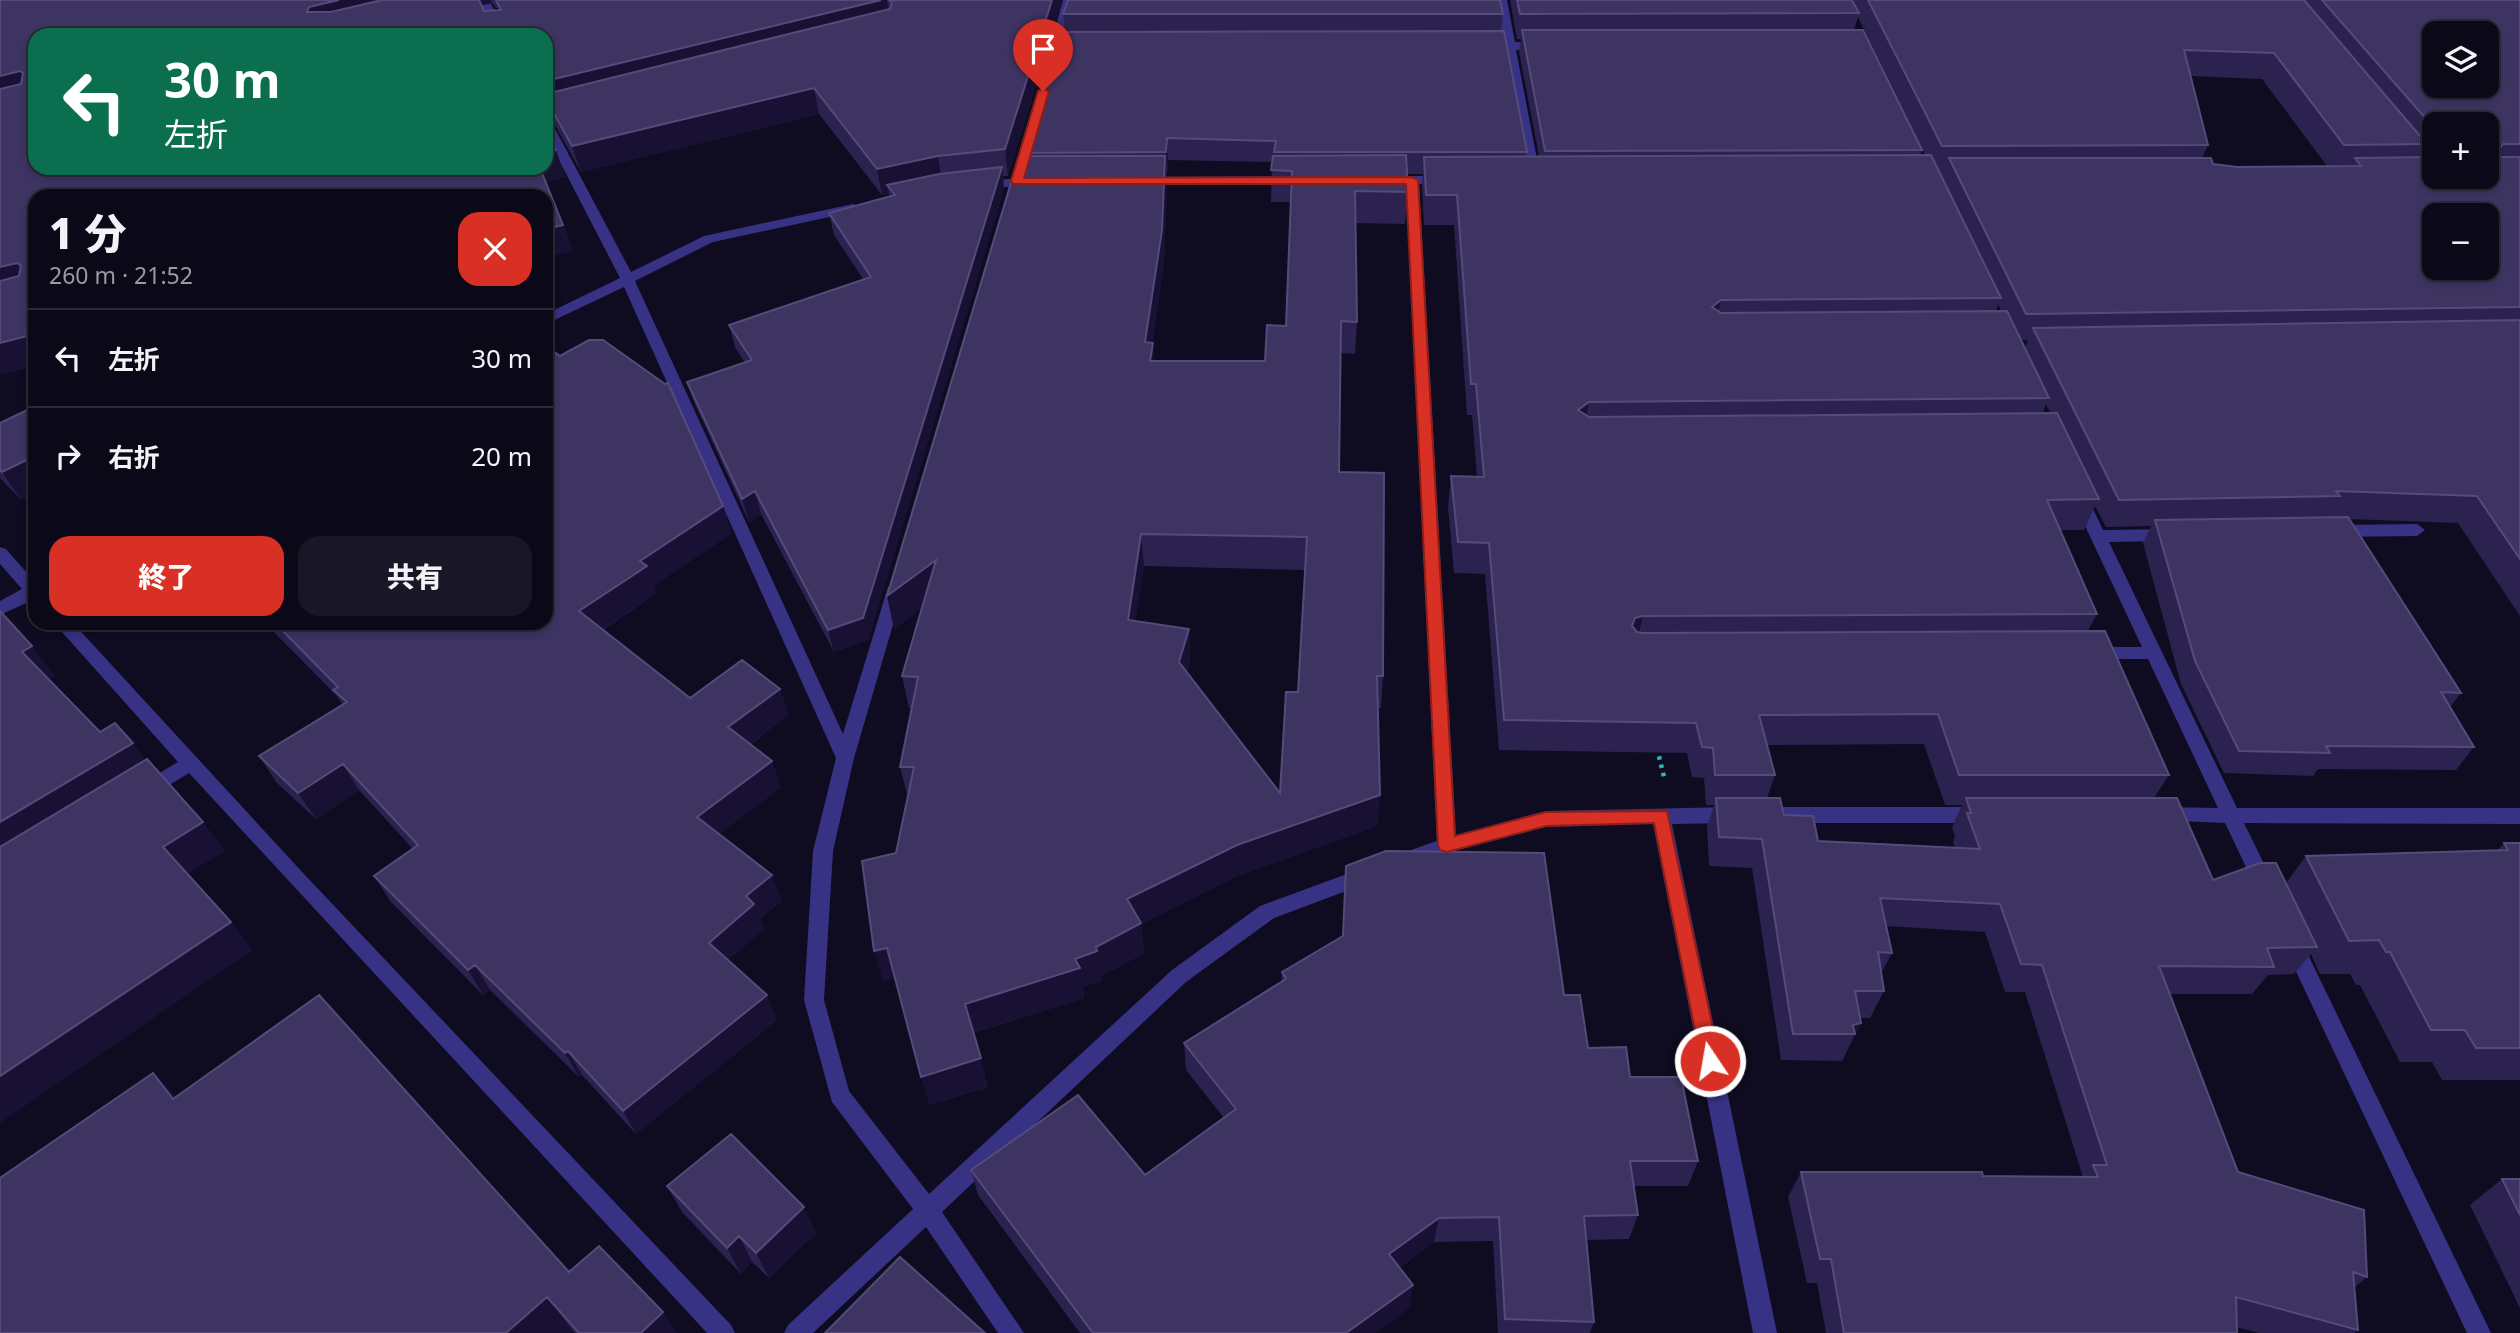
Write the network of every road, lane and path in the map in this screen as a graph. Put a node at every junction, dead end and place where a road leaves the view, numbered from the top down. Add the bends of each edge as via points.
1 (483, 0) edge
2 (1069, 0) edge
3 (1501, 0) edge
4 (505, 12) edge
5 (491, 15) junction
6 (498, 28) edge
7 (1056, 46) junction
8 (1070, 46) edge
9 (1469, 46) edge
10 (1510, 46) junction
11 (1551, 46) edge
12 (1049, 71) edge
13 (559, 112) edge
14 (553, 113) edge
15 (553, 143) edge
16 (1303, 180) edge
17 (1371, 180) edge
18 (1412, 180) junction
19 (1466, 180) edge
20 (1534, 180) edge
21 (1044, 181) edge
22 (1126, 181) edge
23 (967, 186) edge
24 (864, 206) edge
25 (626, 278) junction
26 (553, 316) edge
27 (2068, 474) edge
28 (2417, 530) dead end
29 (2320, 532) edge
30 (2182, 535) edge
31 (2099, 537) junction
32 (0, 553) edge
33 (901, 570) edge
34 (28, 583) edge
35 (28, 595) edge
36 (0, 609) edge
37 (69, 630) edge
38 (2070, 653) edge
39 (2154, 653) junction
40 (1654, 735) edge
41 (845, 758) junction
42 (191, 762) junction
43 (131, 799) edge
44 (2231, 815) junction
45 (1667, 816) junction
46 (1994, 816) edge
47 (2148, 816) edge
48 (2520, 816) edge
49 (1447, 845) junction
50 (2273, 902) edge
51 (2284, 926) edge
52 (927, 1209) junction
53 (723, 1333) edge
54 (796, 1333) edge
55 (1012, 1333) edge
56 (1765, 1333) edge
57 (2479, 1333) edge

1 - 5 street
2 - 7 street
3 - 10 street
4 - 5 street
5 - 6 street
7 - 8 street
7 - 12 street
9 - 10 street
10 - 11 street
10 - 20 street
13 - 14 street
15 - 25 street
16 - 22 street
17 - 18 street
18 - 19 street
18 - 49 street
21 - 23 street
24 - 25 street via 709,239
25 - 26 street
25 - 41 street
27 - 31 street
28 - 29 street
30 - 31 street
31 - 39 street
32 - 34 street
33 - 41 street
35 - 36 street
37 - 42 street
38 - 39 street
39 - 44 street
40 - 45 path
41 - 52 street via 823,851 814,1000 840,1095
42 - 43 street
42 - 53 street
44 - 47 street
44 - 48 street
44 - 50 street
45 - 46 street
45 - 49 street via 1546,819
45 - 56 street
49 - 52 street via 1267,912 1179,976
51 - 57 street
52 - 54 street
52 - 55 street

